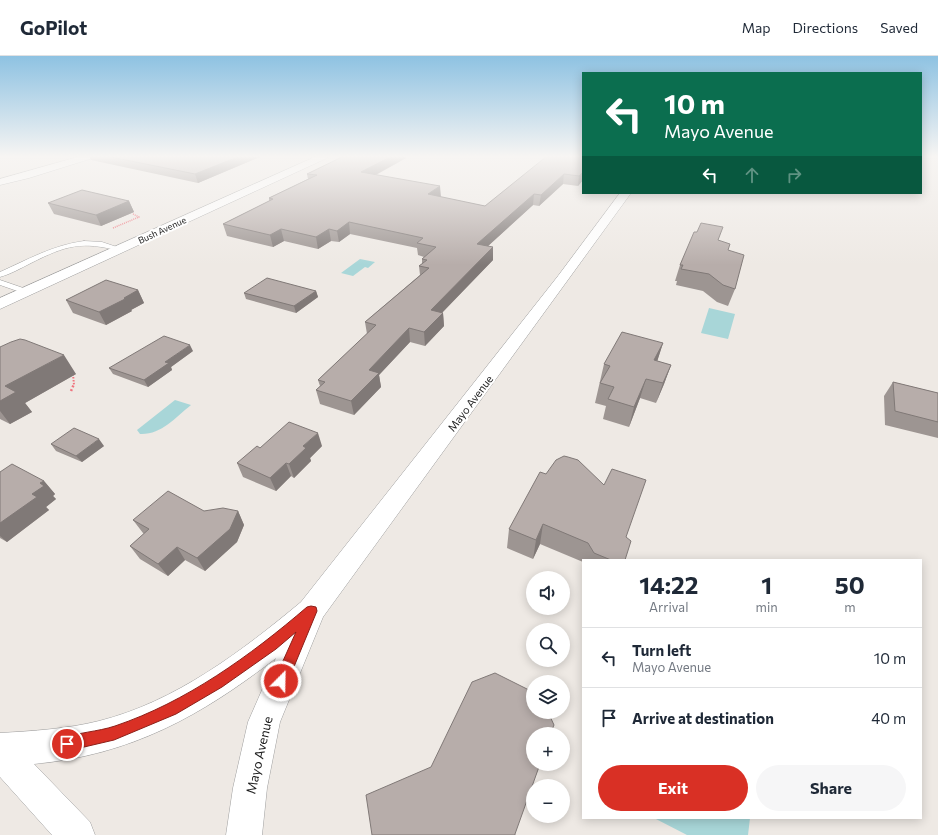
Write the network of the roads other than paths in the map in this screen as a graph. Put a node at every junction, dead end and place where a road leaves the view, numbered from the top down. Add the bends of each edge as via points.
1 (244, 192) edge
2 (625, 194) edge
3 (120, 249) junction
4 (0, 275) edge
5 (0, 282) edge
6 (26, 292) junction
7 (0, 304) edge
8 (311, 611) junction
9 (0, 751) edge
10 (77, 835) edge
11 (244, 835) edge

1 - 3 street, Bush Avenue
2 - 8 street, Mayo Avenue
3 - 4 lane via 95,243 70,245
3 - 6 street, Bush Avenue
5 - 6 lane
6 - 7 street, Bush Avenue
8 - 9 street, Mayo Avenue via 272,645 171,710 114,733 67,744
8 - 11 street, Mayo Avenue via 264,722 250,788
9 - 10 street

